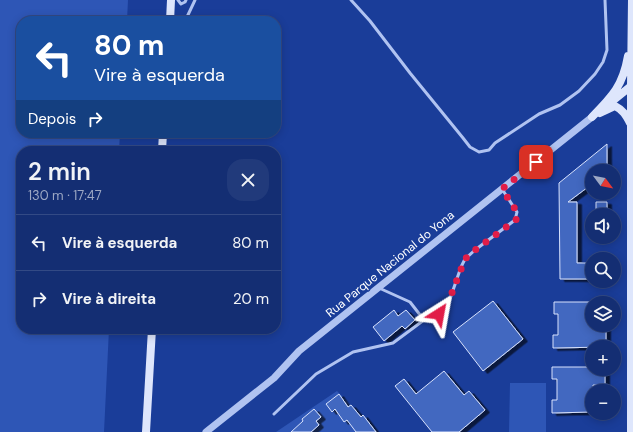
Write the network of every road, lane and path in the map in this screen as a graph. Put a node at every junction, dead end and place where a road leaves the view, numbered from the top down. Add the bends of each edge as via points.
1 (171, 0) edge
2 (178, 0) edge
3 (186, 0) edge
4 (195, 0) edge
5 (351, 0) edge
6 (605, 0) edge
7 (632, 0) edge
8 (170, 16) edge
9 (187, 16) edge
10 (632, 35) junction
11 (631, 86) junction
12 (592, 117) junction
13 (632, 126) junction
14 (502, 189) junction
15 (378, 287) junction
16 (424, 320) junction
17 (152, 334) edge
18 (632, 346) edge
19 (274, 414) dead end
20 (146, 432) edge
21 (206, 432) edge
22 (631, 432) edge

1 - 8 main road
2 - 3 lane via 181,4
4 - 9 lane
5 - 6 lane via 462,138 479,152 489,150 539,114 560,105 579,91 594,74 603,62 607,50
7 - 10 main road
10 - 11 main road
10 - 12 main road via 620,84
11 - 12 main road
11 - 13 main road
12 - 13 main road via 615,106 626,114
12 - 14 street, Rua Parque Nacional do Yona
13 - 18 main road
14 - 15 street, Rua Parque Nacional do Yona
14 - 16 lane via 517,212 516,220 465,259 446,306 439,314
15 - 16 lane via 405,298
15 - 21 street, Rua Parque Nacional do Yona via 299,351 274,378
16 - 19 lane via 393,343 353,352 316,374
17 - 20 main road
18 - 22 main road

